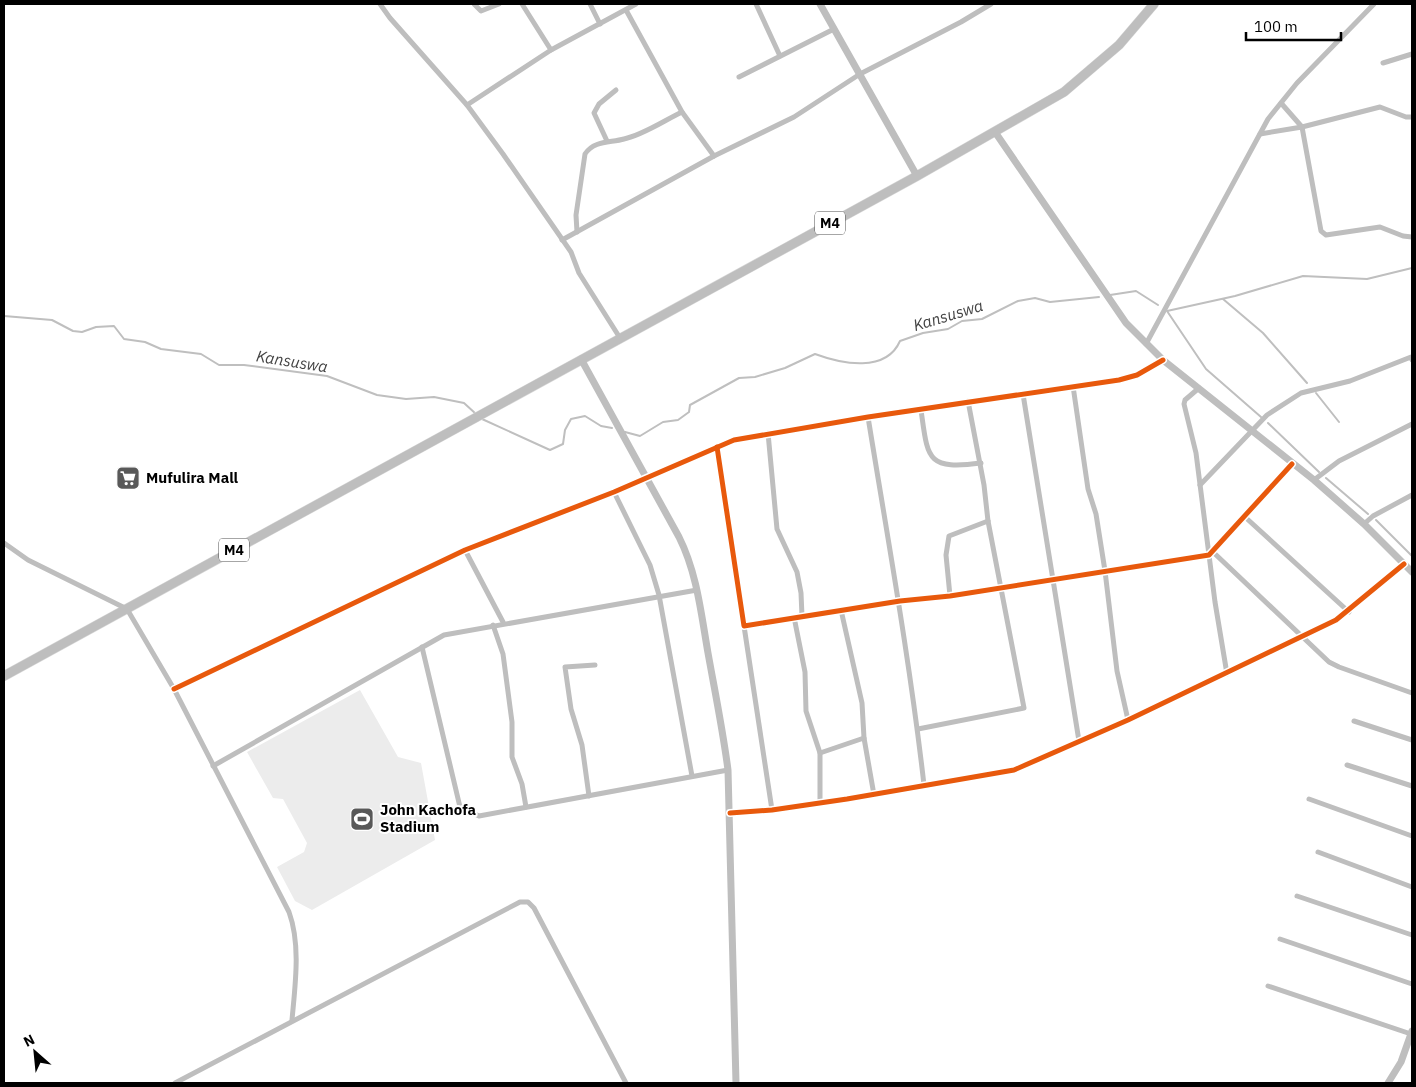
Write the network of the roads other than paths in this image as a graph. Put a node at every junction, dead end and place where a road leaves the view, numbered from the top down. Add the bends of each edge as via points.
1 (380, 4) edge
2 (474, 4) edge
3 (499, 4) edge
4 (522, 4) edge
5 (590, 4) edge
6 (636, 4) edge
7 (756, 4) edge
8 (820, 4) edge
9 (991, 4) edge
10 (1154, 4) edge
11 (1374, 4) edge
12 (626, 10) junction
13 (600, 24) junction
14 (834, 29) junction
15 (551, 50) junction
16 (1412, 54) edge
17 (780, 56) junction
18 (1383, 63) dead end
19 (860, 74) junction
20 (739, 77) dead end
21 (616, 90) dead end
22 (1281, 103) junction
23 (467, 105) junction
24 (682, 112) junction
25 (1412, 117) edge
26 (1302, 127) junction
27 (995, 132) junction
28 (1260, 134) junction
29 (607, 141) junction
30 (714, 156) junction
31 (917, 176) junction
32 (577, 232) junction
33 (1412, 236) edge
34 (562, 240) junction
35 (620, 338) junction
36 (1146, 344) junction
37 (1412, 358) edge
38 (581, 359) junction
39 (1162, 360) junction
40 (1073, 386) junction
41 (1199, 388) junction
42 (1023, 394) junction
43 (968, 402) junction
44 (921, 410) junction
45 (868, 417) junction
46 (1412, 424) edge
47 (1251, 431) junction
48 (768, 433) junction
49 (717, 447) junction
50 (981, 463) junction
51 (1292, 464) junction
52 (646, 478) junction
53 (1314, 480) junction
54 (1200, 485) junction
55 (614, 492) junction
56 (1412, 495) edge
57 (1245, 517) junction
58 (988, 521) junction
59 (1364, 524) junction
60 (4, 543) edge
61 (465, 550) junction
62 (1211, 553) junction
63 (1404, 564) junction
64 (1105, 571) junction
65 (1412, 572) edge
66 (1052, 580) junction
67 (1000, 587) junction
68 (696, 590) junction
69 (659, 595) junction
70 (950, 596) junction
71 (900, 601) junction
72 (127, 609) junction
73 (841, 610) junction
74 (1349, 612) junction
75 (802, 616) junction
76 (794, 617) junction
77 (503, 622) junction
78 (492, 625) junction
79 (744, 626) junction
80 (1302, 636) junction
81 (422, 647) junction
82 (595, 665) dead end
83 (1227, 674) junction
84 (4, 676) edge
85 (174, 689) junction
86 (1412, 693) edge
87 (1128, 720) junction
88 (1354, 721) dead end
89 (918, 729) junction
90 (864, 738) junction
91 (1412, 740) edge
92 (1079, 741) junction
93 (820, 753) junction
94 (1347, 765) dead end
95 (213, 766) junction
96 (728, 770) junction
97 (692, 776) junction
98 (924, 785) junction
99 (1412, 786) edge
100 (874, 795) junction
101 (590, 796) junction
102 (1309, 799) dead end
103 (820, 803) junction
104 (526, 807) junction
105 (772, 810) junction
106 (730, 813) junction
107 (1412, 836) edge
108 (1318, 852) dead end
109 (1412, 887) edge
110 (1297, 896) dead end
111 (1412, 936) edge
112 (1280, 939) dead end
113 (1412, 984) edge
114 (1268, 986) dead end
115 (292, 1020) junction
116 (1412, 1032) edge
117 (175, 1083) edge
118 (626, 1083) edge
119 (736, 1083) edge
120 (1388, 1083) edge

1 - 23 street
2 - 3 street via 481,11
4 - 15 street
5 - 13 street
6 - 12 street
7 - 17 street
8 - 14 street
9 - 19 street
10 - 27 main road, M4 via 1092,71 1064,92
11 - 22 street
12 - 13 street
12 - 24 street
13 - 15 street
14 - 17 street
14 - 19 street
15 - 23 street
16 - 18 street
17 - 20 street
19 - 30 street via 794,117
19 - 31 street
21 - 29 street via 599,104 594,113
22 - 26 street
22 - 28 street
23 - 34 street
24 - 29 street via 630,137
24 - 30 street
25 - 26 street via 1380,107
26 - 28 street
26 - 33 street via 1321,231 1326,235 1380,227
27 - 31 main road, M4
27 - 36 street via 1114,308
28 - 36 street
29 - 32 street via 585,154 576,211
30 - 32 street
31 - 35 main road, M4
32 - 34 street
34 - 35 street
35 - 38 main road, M4
36 - 39 street
37 - 47 street via 1350,381 1301,393 1266,415
38 - 52 street
38 - 72 main road, M4
39 - 40 street via 1129,377
39 - 41 street
40 - 42 street
40 - 64 street via 1088,489 1096,514
41 - 47 street
41 - 54 street via 1184,402 1194,440
42 - 43 street
42 - 66 street
43 - 44 street
43 - 50 street
44 - 45 street
44 - 50 street via 928,448 936,462 944,466
45 - 48 street
45 - 71 street
46 - 53 street via 1339,461
47 - 51 street
47 - 54 street
48 - 49 street
48 - 75 street via 777,529 797,572
49 - 52 street
49 - 79 street
50 - 58 street
51 - 53 street
51 - 57 street
52 - 55 street
52 - 68 street via 686,550
53 - 59 street
54 - 62 street
55 - 61 street
55 - 69 street via 650,565
56 - 59 street
57 - 62 street
57 - 74 street
58 - 67 street
58 - 70 street via 950,536 946,561
59 - 63 street
60 - 72 street via 28,560
61 - 77 street
61 - 85 street
62 - 64 street
62 - 80 street
62 - 83 street
63 - 65 street
63 - 74 street
64 - 66 street
64 - 87 street via 1117,671
66 - 67 street
66 - 92 street
67 - 70 street
67 - 89 street via 1024,708
68 - 69 street
68 - 96 street
69 - 77 street
69 - 97 street
70 - 71 street
71 - 73 street
71 - 89 street
72 - 84 main road, M4
72 - 85 street
73 - 75 street
73 - 90 street via 862,703
74 - 80 street
75 - 76 street
76 - 79 street
76 - 93 street via 805,672 806,711
77 - 78 street
78 - 81 street via 444,634
78 - 104 street via 503,654 512,722 512,757
79 - 105 street
80 - 83 street
80 - 86 street via 1339,667
81 - 95 street
81 - 104 street via 460,807 479,816
82 - 101 street via 565,667
83 - 87 street
85 - 95 street
87 - 92 street
88 - 91 street
89 - 98 street
90 - 93 street
90 - 100 street
92 - 98 street via 1002,774
93 - 103 street
94 - 99 street
95 - 115 street via 263,858 292,921 295,984
96 - 97 street
96 - 106 street
97 - 101 street
98 - 100 street
100 - 103 street
101 - 104 street
102 - 107 street
103 - 105 street
105 - 106 street
106 - 119 street
108 - 109 street
110 - 111 street
112 - 113 street
114 - 116 street
115 - 117 street
115 - 118 street via 520,902 528,902
116 - 120 street via 1401,1062

